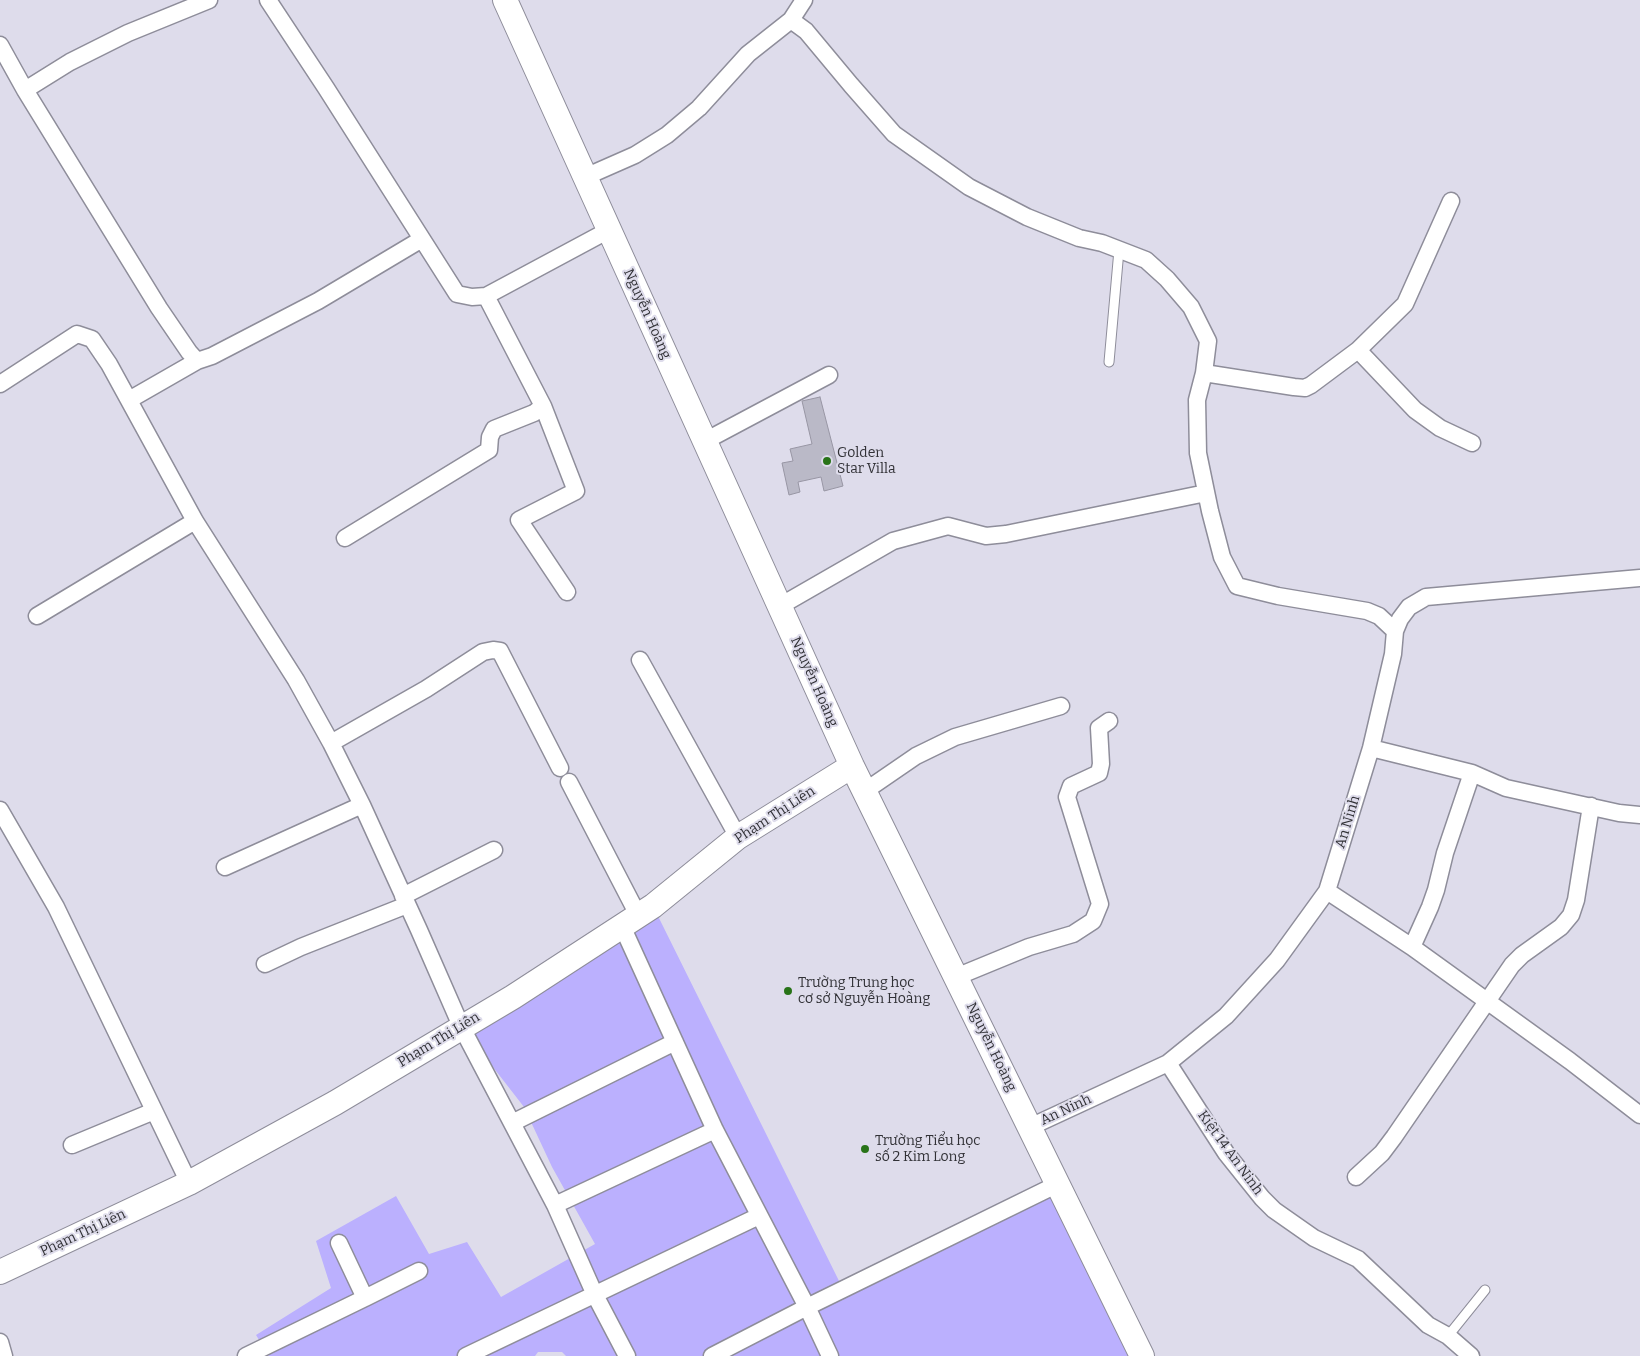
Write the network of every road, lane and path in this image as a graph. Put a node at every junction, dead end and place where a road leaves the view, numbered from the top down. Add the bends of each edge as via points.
1 (209, 0) edge
2 (268, 0) edge
3 (505, 0) edge
4 (804, 0) edge
5 (791, 20) junction
6 (0, 45) edge
7 (25, 90) junction
8 (585, 177) junction
9 (1451, 201) dead end
10 (609, 230) junction
11 (422, 240) junction
12 (1119, 250) junction
13 (486, 296) junction
14 (1358, 350) junction
15 (197, 361) junction
16 (1109, 362) dead end
17 (1204, 373) junction
18 (829, 375) dead end
19 (0, 384) edge
20 (129, 400) junction
21 (543, 406) junction
22 (705, 441) junction
23 (1472, 443) dead end
24 (1206, 493) junction
25 (195, 521) junction
26 (345, 538) dead end
27 (1640, 578) edge
28 (567, 592) dead end
29 (780, 606) junction
30 (37, 616) dead end
31 (1395, 632) junction
32 (640, 660) dead end
33 (1061, 706) dead end
34 (1108, 721) dead end
35 (331, 743) junction
36 (1371, 748) junction
37 (852, 766) junction
38 (560, 768) dead end
39 (1472, 773) junction
40 (569, 782) dead end
41 (865, 791) junction
42 (362, 805) junction
43 (1591, 806) junction
44 (0, 810) edge
45 (1640, 815) edge
46 (738, 837) junction
47 (494, 850) dead end
48 (225, 868) dead end
49 (1326, 891) junction
50 (405, 900) junction
51 (630, 920) junction
52 (1412, 947) junction
53 (265, 964) dead end
54 (956, 977) junction
55 (1488, 1002) junction
56 (460, 1026) junction
57 (675, 1042) junction
58 (1168, 1063) junction
59 (154, 1111) junction
60 (1640, 1115) edge
61 (512, 1123) junction
62 (1030, 1127) junction
63 (715, 1130) junction
64 (72, 1145) dead end
65 (1356, 1177) dead end
66 (190, 1183) junction
67 (1058, 1184) junction
68 (555, 1206) junction
69 (759, 1216) junction
70 (339, 1244) dead end
71 (419, 1271) dead end
72 (0, 1272) edge
73 (1485, 1290) dead end
74 (595, 1296) junction
75 (365, 1298) junction
76 (808, 1307) junction
77 (1448, 1336) junction
78 (0, 1342) edge
79 (4, 1356) edge
80 (246, 1356) edge
81 (466, 1356) edge
82 (627, 1356) edge
83 (712, 1356) edge
84 (830, 1356) edge
85 (1142, 1356) edge
86 (1471, 1356) edge

1 - 7 street via 128,33 70,62
2 - 11 street
3 - 8 street, Nguyễn Hoàng
4 - 5 street
5 - 8 street via 748,54 699,108 667,135 635,155
5 - 12 street via 806,31 894,134 969,187 1027,217
6 - 7 street
7 - 15 street via 159,308
8 - 10 street, Nguyễn Hoàng
9 - 14 street via 1405,304
10 - 13 street
10 - 22 street, Nguyễn Hoàng
11 - 13 street via 457,294
11 - 15 street via 318,301
12 - 16 lane
12 - 17 street via 1146,260 1167,278 1191,308 1208,341
13 - 21 street
14 - 17 street via 1305,388
14 - 23 street via 1414,410 1440,428
15 - 20 street
17 - 24 street via 1197,400 1198,453
18 - 22 street
19 - 20 street via 77,334 92,339
20 - 25 street
21 - 26 street via 534,413 494,429 489,450
21 - 28 street via 576,491 519,520
22 - 29 street, Nguyễn Hoàng
24 - 29 street via 1006,534 986,536 948,526 893,541
24 - 31 street via 1222,557 1237,586 1367,611 1379,616
25 - 30 street
25 - 35 street via 296,680
27 - 31 street, An Ninh via 1426,597 1409,606
29 - 37 street, Nguyễn Hoàng
31 - 36 street, An Ninh
32 - 46 street
33 - 41 street via 955,737 916,756
34 - 54 street via 1099,728 1099,773 1071,786 1067,797 1100,904 1093,921 1073,934 1029,947
35 - 38 street via 483,652 493,650 500,651
35 - 42 street
36 - 39 street
36 - 49 street, An Ninh
37 - 41 street, Nguyễn Hoàng
37 - 46 street, Phạm Thị Liên
39 - 43 street via 1506,788
39 - 52 street via 1436,890
40 - 51 street via 620,882
41 - 54 street, Nguyễn Hoàng
42 - 48 street
42 - 50 street
43 - 45 street via 1619,814
43 - 55 street via 1571,915 1561,927 1512,965
44 - 59 street via 56,907
46 - 51 street, Phạm Thị Liên via 653,906
47 - 50 street
49 - 52 street
49 - 58 street, An Ninh via 1258,983 1226,1016
50 - 53 street
50 - 56 street
51 - 56 street, Phạm Thị Liên via 513,997
51 - 57 street
52 - 55 street
54 - 62 street, Nguyễn Hoàng
55 - 60 street
55 - 65 street via 1382,1153
56 - 61 street
56 - 66 street, Phạm Thị Liên via 335,1103
57 - 61 street
57 - 63 street
58 - 62 street, An Ninh
58 - 77 street, Kiệt 14 An Ninh via 1226,1153 1274,1210 1314,1238 1358,1259 1428,1324
59 - 64 street
59 - 66 street
61 - 68 street
62 - 67 street, Nguyễn Hoàng
63 - 68 street
63 - 69 street
66 - 72 street, Phạm Thị Liên
67 - 76 street
67 - 85 street, Nguyễn Hoàng
68 - 74 street
69 - 74 street
69 - 76 street
70 - 75 street
71 - 75 street
73 - 77 lane
74 - 81 street
74 - 82 street
75 - 80 street
76 - 83 street
76 - 84 street
77 - 86 street, Kiệt 14 An Ninh
78 - 79 street

